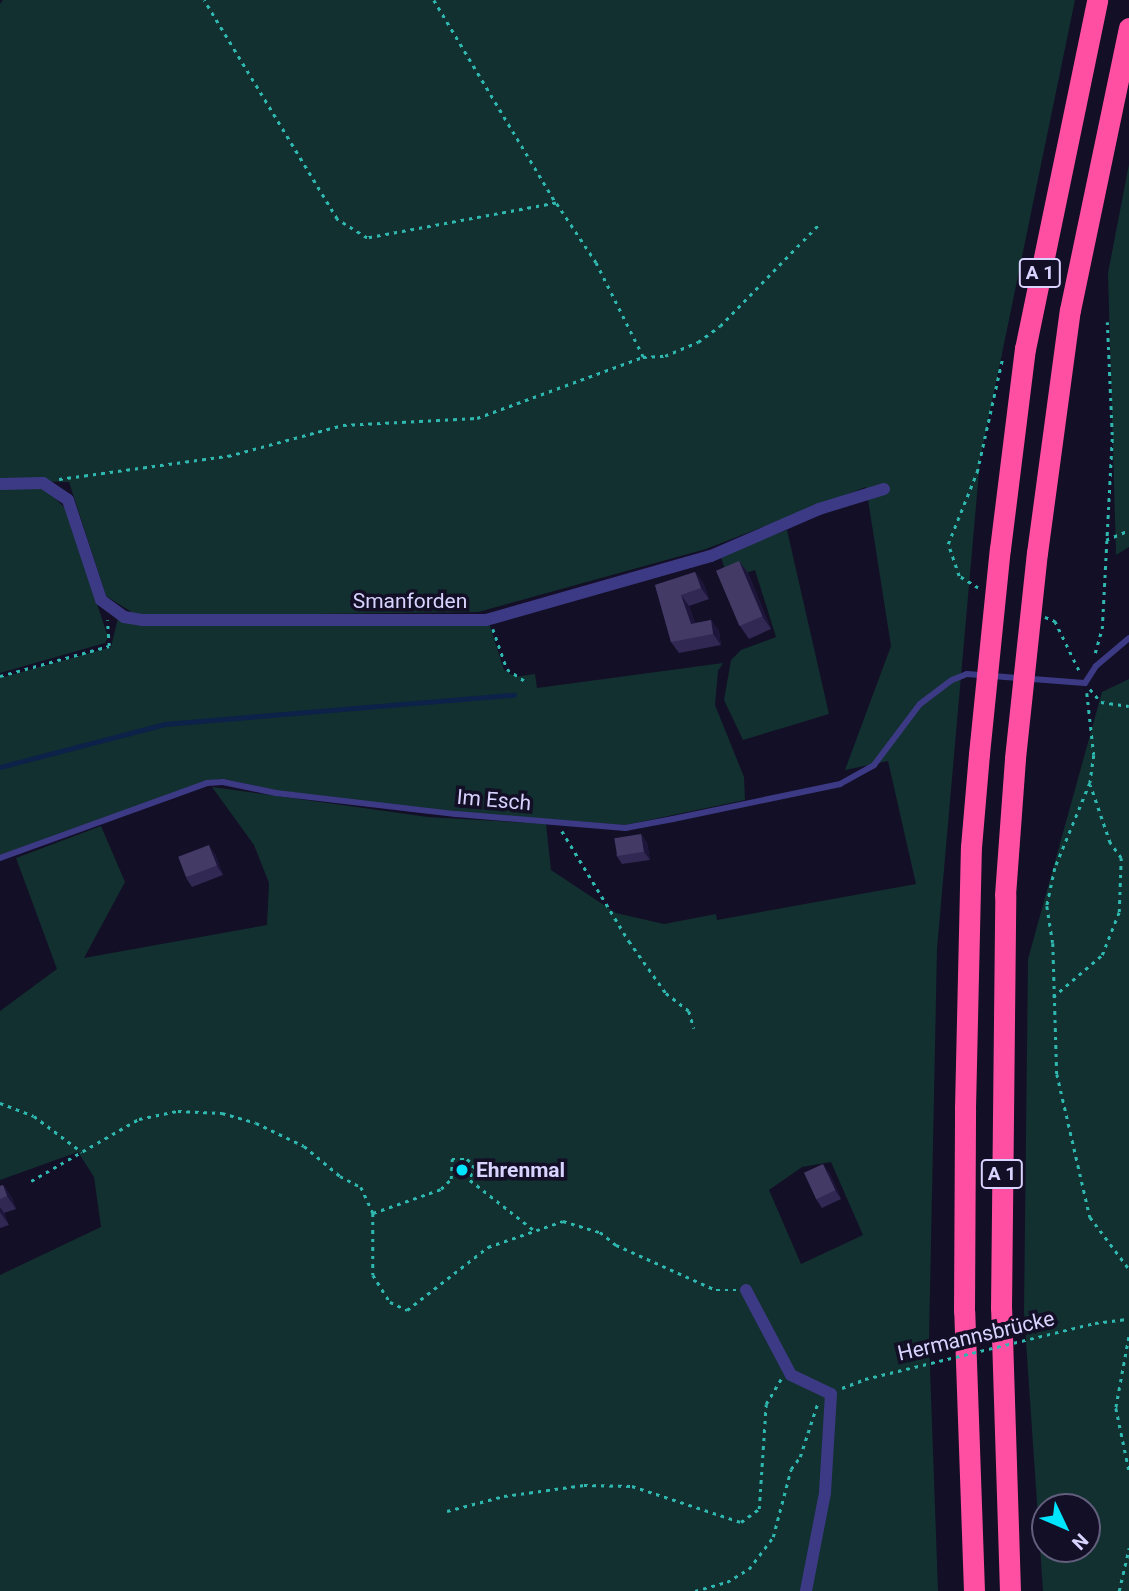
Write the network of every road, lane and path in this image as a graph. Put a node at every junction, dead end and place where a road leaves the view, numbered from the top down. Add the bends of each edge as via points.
1 (204, 0) edge
2 (434, 0) edge
3 (1097, 0) edge
4 (1129, 28) edge
5 (556, 203) junction
6 (820, 223) dead end
7 (1107, 322) dead end
8 (643, 358) junction
9 (0, 484) edge
10 (57, 489) junction
11 (884, 489) dead end
12 (1129, 530) edge
13 (1106, 540) junction
14 (109, 609) junction
15 (491, 619) junction
16 (1129, 638) edge
17 (0, 676) edge
18 (525, 681) dead end
19 (1085, 683) junction
20 (1129, 706) edge
21 (1090, 783) junction
22 (557, 822) junction
23 (0, 858) edge
24 (1054, 997) junction
25 (694, 1028) dead end
26 (0, 1103) edge
27 (82, 1152) junction
28 (31, 1181) dead end
29 (373, 1213) junction
30 (536, 1231) junction
31 (1129, 1269) edge
32 (746, 1290) joint
33 (1129, 1319) edge
34 (1129, 1337) edge
35 (788, 1371) junction
36 (831, 1394) junction
37 (1129, 1470) edge
38 (447, 1511) dead end
39 (1129, 1548) edge
40 (695, 1591) edge
41 (806, 1591) edge
42 (974, 1591) edge
43 (1010, 1591) edge
44 (1119, 1591) edge

1 - 5 path via 337,219 367,238
2 - 5 path
3 - 42 highway, A 1, bridge via 1025,349 971,847 964,1311
4 - 43 highway, A 1, bridge via 1070,310 1015,758 1005,895 1000,1308
5 - 8 path via 596,263
6 - 8 path via 720,326 698,342 665,356
7 - 13 path via 1112,435
8 - 10 path via 477,418 343,425 228,456 59,480
9 - 10 street via 43,483
10 - 14 street via 77,519 94,584
11 - 15 street, Smanforden via 819,509 710,556
12 - 13 path
13 - 19 path via 1102,629
14 - 15 street, Smanforden via 142,620
14 - 17 path via 109,646
15 - 18 path via 507,669
16 - 19 lane via 1096,666
19 - 20 path via 1101,702
19 - 21 path via 1092,718
19 - 22 lane, Im Esch via 967,674 920,704 874,765 840,784 625,828
21 - 24 path via 1055,869 1046,906 1053,943
21 - 24 path via 1110,843 1121,858 1119,912 1102,955
22 - 23 lane, Im Esch via 456,814 215,782
22 - 25 path via 629,941 666,993 689,1011
24 - 31 path via 1057,1074 1080,1184 1100,1236
26 - 27 path via 34,1116
27 - 28 path
27 - 29 path via 139,1119 178,1111 222,1113 304,1146 340,1176 362,1186
29 - 30 path via 441,1189 450,1180 452,1159 467,1159 474,1165 470,1180
29 - 30 path via 373,1275 390,1302 407,1310 488,1247
30 - 32 path via 563,1221 578,1222 616,1245 716,1290
32 - 35 street
33 - 36 path, Hermannsbrücke, bridge via 1095,1323 865,1378
34 - 37 path via 1116,1408
35 - 36 street via 799,1381
35 - 38 path via 766,1404 759,1509 741,1522 632,1486 584,1485
36 - 40 path via 814,1410 800,1457 791,1469 773,1537 749,1569 727,1582
36 - 41 street via 825,1493
39 - 44 path

